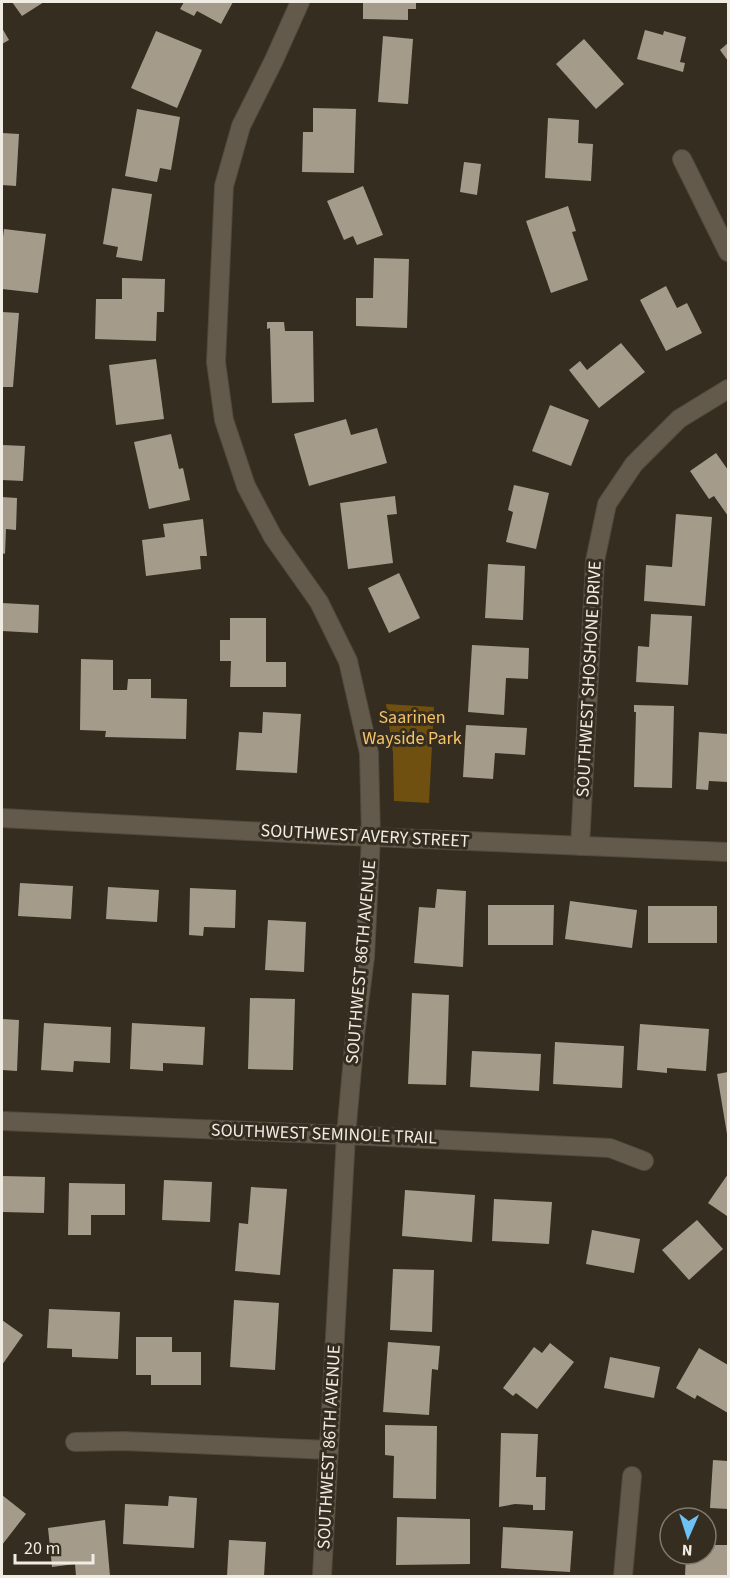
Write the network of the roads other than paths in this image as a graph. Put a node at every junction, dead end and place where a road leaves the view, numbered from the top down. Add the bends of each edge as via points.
1 (300, 2) edge
2 (682, 159) dead end
3 (729, 252) edge
4 (729, 389) edge
5 (2, 818) edge
6 (371, 837) junction
7 (580, 846) junction
8 (729, 852) edge
9 (2, 1121) edge
10 (346, 1135) junction
11 (644, 1161) dead end
12 (75, 1442) dead end
13 (329, 1450) junction
14 (632, 1476) dead end
15 (322, 1576) edge
16 (623, 1576) edge

1 - 6 street, SOUTHWEST 86TH AVENUE via 241,126 224,186 216,362 224,420 246,486 273,537 319,602 348,661 369,753
2 - 3 street
4 - 7 street, SOUTHWEST SHOSHONE DRIVE via 679,419 634,464 607,504 594,561
5 - 6 street, SOUTHWEST AVERY STREET
6 - 7 street, SOUTHWEST AVERY STREET
6 - 10 street, SOUTHWEST 86TH AVENUE via 365,957
7 - 8 street, SOUTHWEST AVERY STREET
9 - 10 street, SOUTHWEST SEMINOLE TRAIL
10 - 11 street, SOUTHWEST SEMINOLE TRAIL via 610,1148
10 - 13 street, SOUTHWEST 86TH AVENUE
12 - 13 street
13 - 15 street, SOUTHWEST 86TH AVENUE
14 - 16 street

